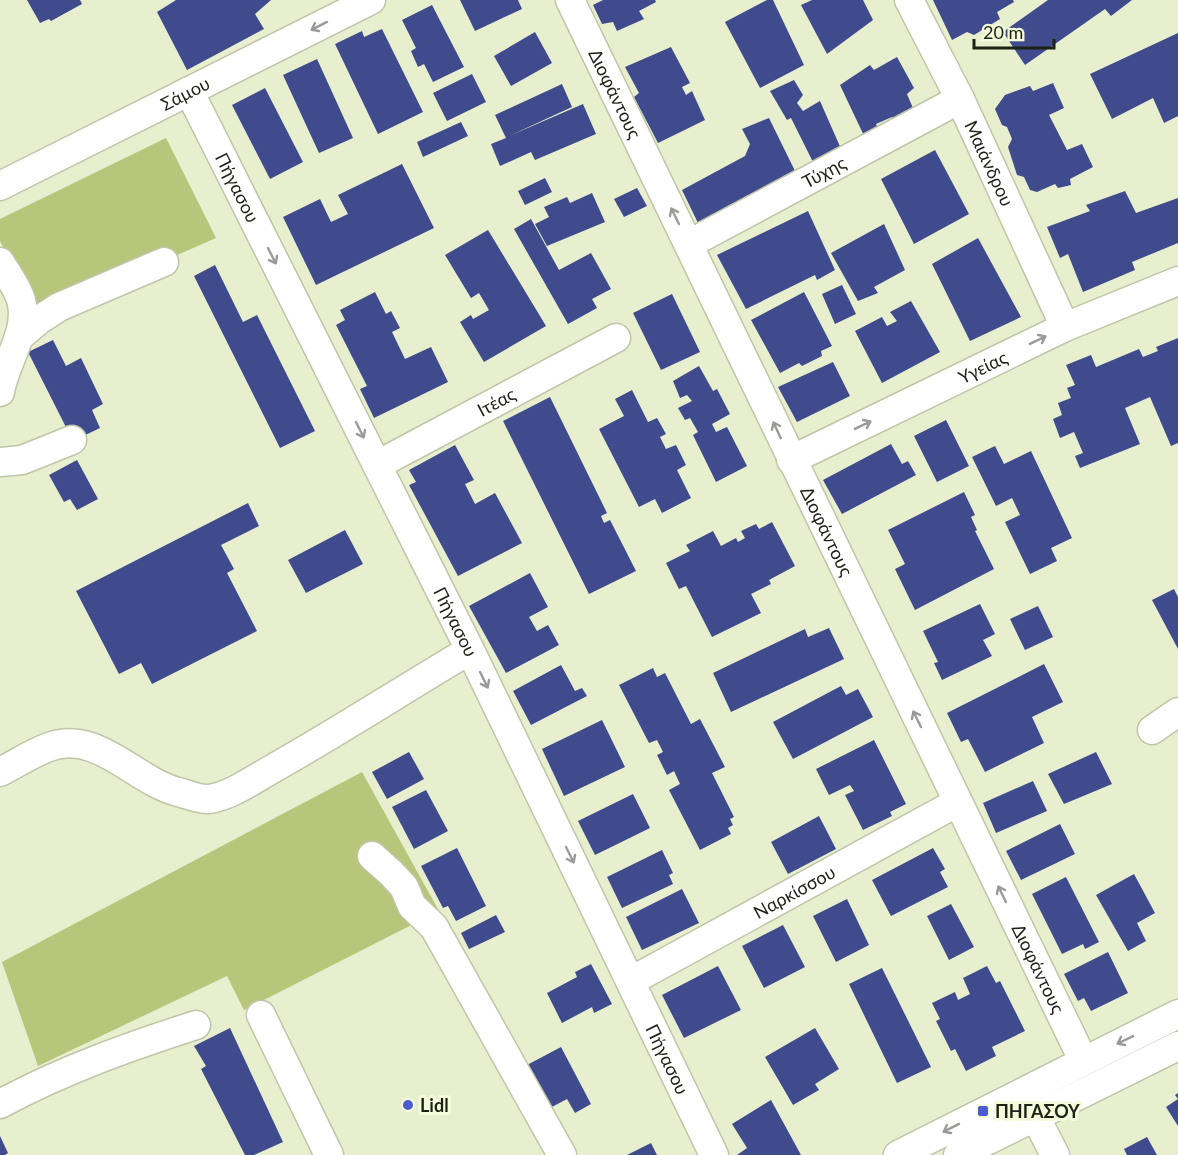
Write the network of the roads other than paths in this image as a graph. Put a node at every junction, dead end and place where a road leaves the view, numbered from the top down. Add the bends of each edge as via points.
1 (371, 0) edge
2 (570, 0) edge
3 (909, 0) edge
4 (189, 91) junction
5 (960, 99) junction
6 (0, 186) edge
7 (688, 244) junction
8 (0, 262) edge
9 (164, 262) dead end
10 (1178, 281) edge
11 (1065, 327) junction
12 (19, 337) junction
13 (616, 338) dead end
14 (0, 392) edge
15 (72, 440) dead end
16 (0, 450) edge
17 (791, 460) junction
18 (0, 462) edge
19 (377, 465) junction
20 (470, 650) junction
21 (1178, 712) edge
22 (1152, 730) dead end
23 (0, 772) edge
24 (958, 802) junction
25 (372, 856) dead end
26 (632, 981) junction
27 (1178, 1014) edge
28 (261, 1015) dead end
29 (196, 1025) dead end
30 (1178, 1046) edge
31 (1083, 1060) junction
32 (0, 1104) edge
33 (1036, 1118) junction
34 (329, 1155) edge
35 (562, 1155) edge
36 (714, 1155) edge
37 (898, 1155) edge
38 (958, 1155) edge
39 (1054, 1155) edge

1 -> 4 street, Σάμου
7 -> 2 street, Διοφάντους
3 - 5 street, Μαιάνδρου
4 - 6 street, Σάμου
4 -> 19 street, Πήγασου
5 - 7 street, Τύχης
5 - 11 street, Μαιάνδρου
17 -> 7 street, Διοφάντους
8 - 12 street via 20,298 24,316
9 - 12 street via 59,307
10 - 11 street, Υγείας
17 -> 11 street, Υγείας
12 - 14 street
13 - 19 street, Ιτέας
15 - 18 street via 22,460
16 - 18 street
24 -> 17 street, Διοφάντους
19 - 20 street, Πήγασου
20 - 23 street via 339,732 207,800 168,789 99,749 78,743 50,746
20 -> 26 street, Πήγασου
21 - 22 street
24 - 26 street, Ναρκίσσου
31 -> 24 street, Διοφάντους
25 - 35 street via 404,887 412,906 435,927
26 - 36 street, Πήγασου
27 -> 31 street
28 - 34 street
29 - 32 street via 108,1054
30 - 33 street
31 -> 37 street
33 - 38 street
33 - 39 street

